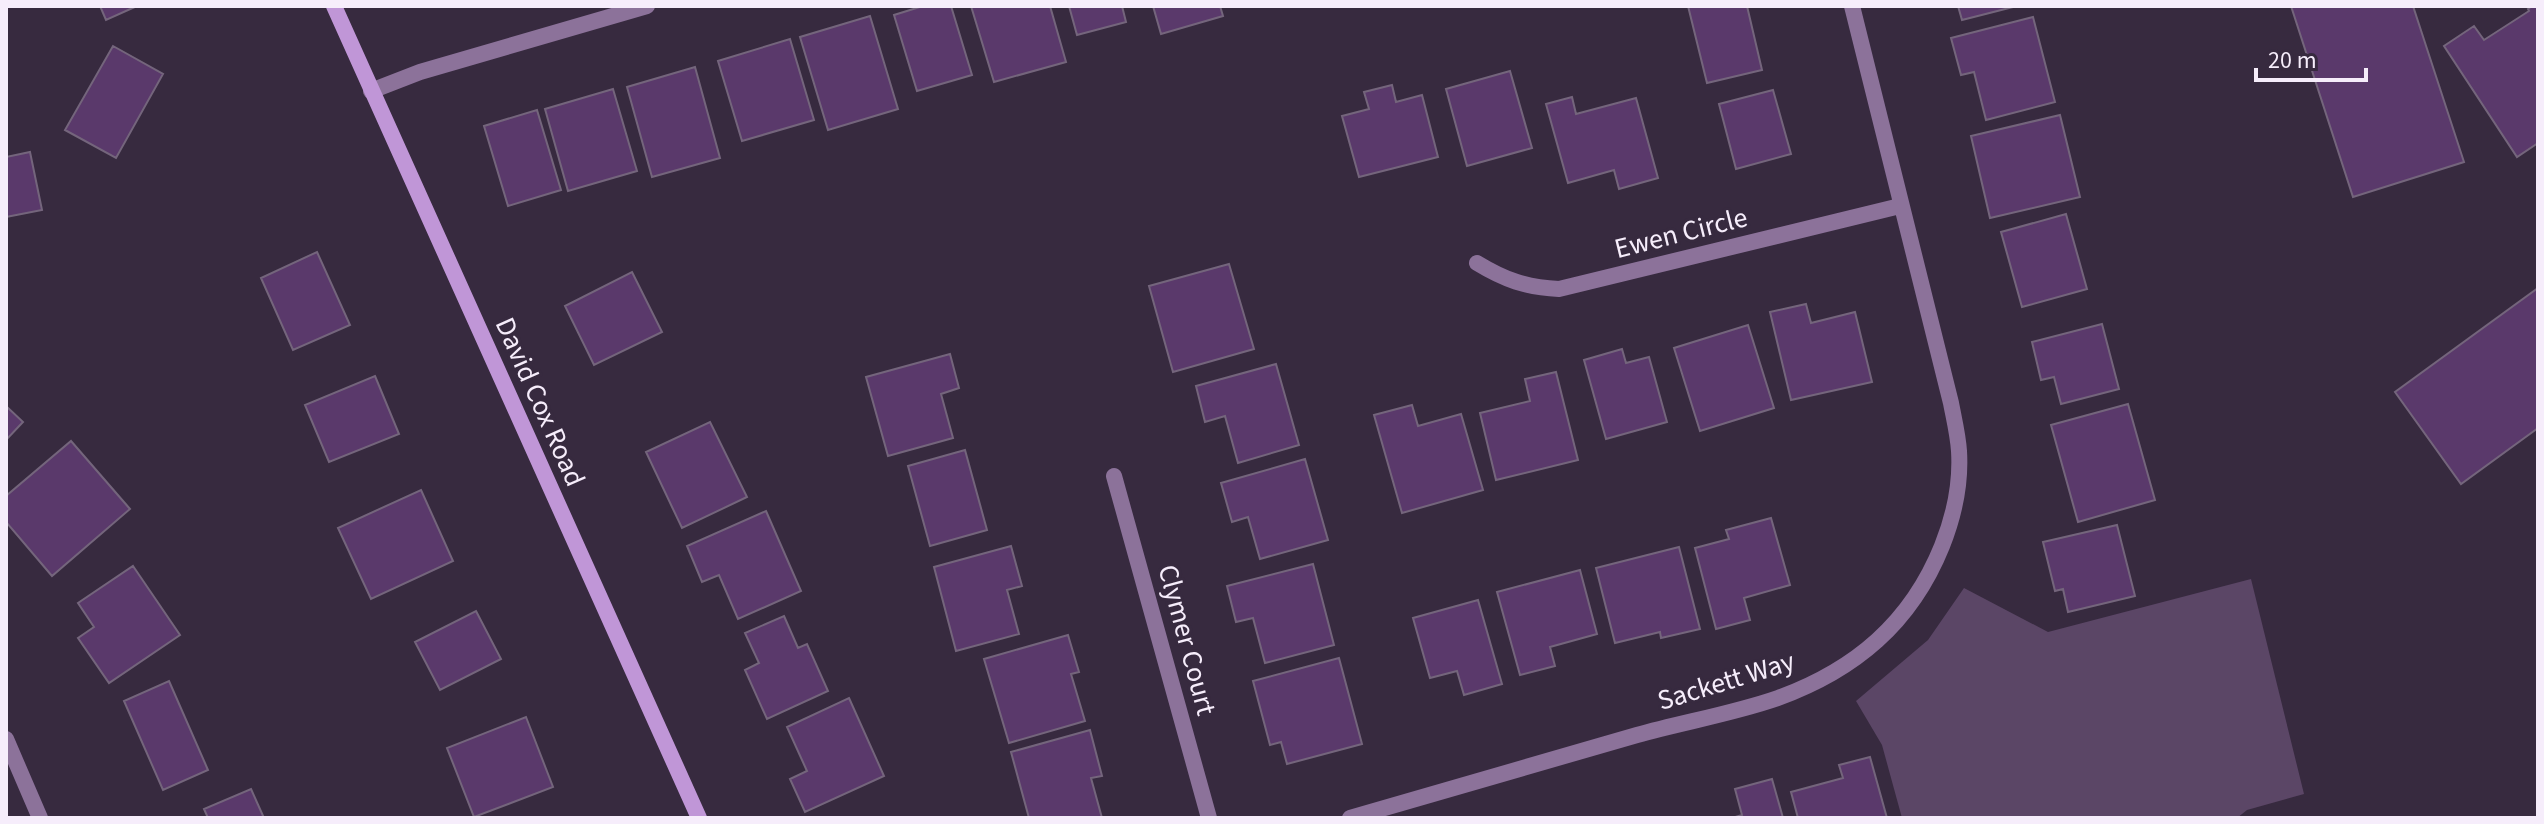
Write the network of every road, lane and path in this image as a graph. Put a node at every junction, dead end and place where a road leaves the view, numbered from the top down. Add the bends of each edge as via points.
1 (334, 6) edge
2 (647, 6) edge
3 (1852, 6) edge
4 (371, 91) junction
5 (1900, 206) junction
6 (1477, 263) dead end
7 (1114, 476) dead end
8 (6, 739) edge
9 (40, 818) edge
10 (699, 818) edge
11 (1209, 818) edge
12 (1350, 818) edge

1 - 4 main road, David Cox Road
2 - 4 street
3 - 5 street, Sackett Way
4 - 10 main road, David Cox Road
5 - 6 street, Ewen Circle via 1559,289 1526,287
5 - 12 street, Sackett Way via 1951,403 1959,465 1958,492 1935,564 1916,600 1886,634 1849,662 1778,698
7 - 11 street, Clymer Court
8 - 9 street

